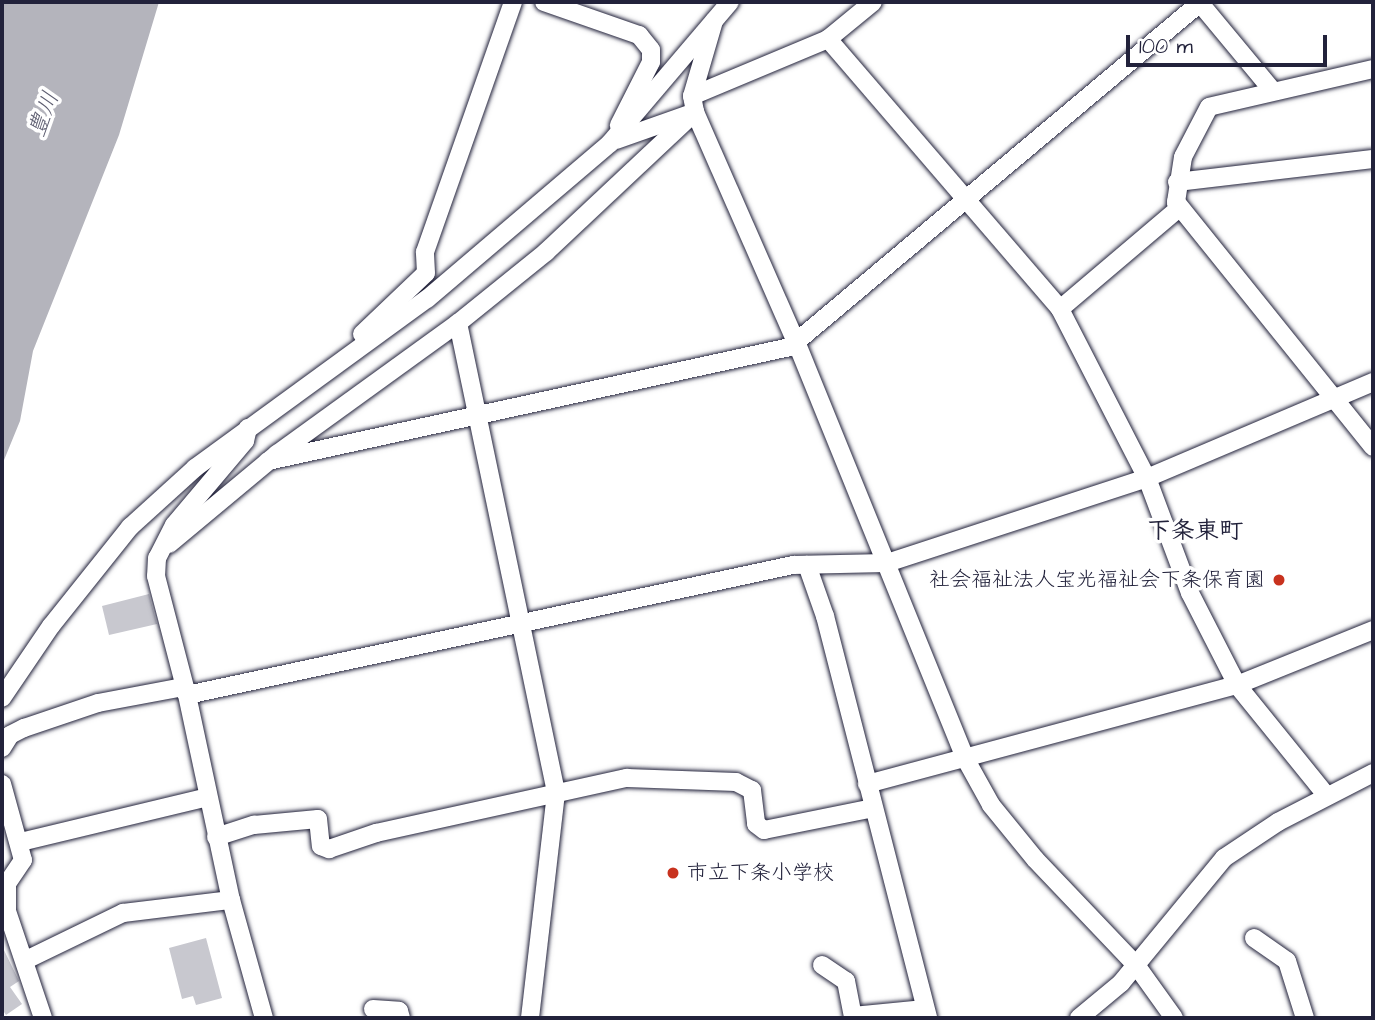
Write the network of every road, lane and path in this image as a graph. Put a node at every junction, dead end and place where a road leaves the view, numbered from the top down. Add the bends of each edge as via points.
1 (513, 2) edge
2 (544, 2) edge
3 (730, 2) edge
4 (873, 2) edge
5 (1200, 2) edge
6 (715, 21) junction
7 (828, 38) junction
8 (1373, 69) edge
9 (1273, 91) junction
10 (693, 104) junction
11 (615, 137) junction
12 (1373, 159) edge
13 (1177, 182) junction
14 (967, 200) junction
15 (1178, 209) junction
16 (1060, 309) junction
17 (458, 323) junction
18 (797, 344) junction
19 (337, 363) junction
20 (1373, 382) edge
21 (1339, 399) junction
22 (480, 418) junction
23 (248, 428) junction
24 (1373, 447) edge
25 (268, 461) junction
26 (1147, 478) junction
27 (159, 554) junction
28 (887, 564) junction
29 (807, 565) junction
30 (522, 623) junction
31 (1373, 629) edge
32 (1237, 685) junction
33 (185, 691) junction
34 (2, 698) edge
35 (2, 748) edge
36 (965, 758) junction
37 (1373, 773) edge
38 (2, 784) edge
39 (867, 785) junction
40 (556, 793) junction
41 (1326, 796) junction
42 (208, 797) junction
43 (873, 808) junction
44 (216, 837) junction
45 (21, 842) junction
46 (231, 900) junction
47 (1254, 938) dead end
48 (26, 960) junction
49 (822, 965) dead end
50 (1136, 965) junction
51 (373, 1009) dead end
52 (927, 1014) edge
53 (43, 1018) edge
54 (264, 1018) edge
55 (401, 1018) edge
56 (530, 1018) edge
57 (1079, 1018) edge
58 (1174, 1018) edge
59 (1305, 1018) edge

1 - 19 street via 425,252 426,273
2 - 11 street via 639,35 651,50 651,62 618,122
3 - 6 street
4 - 7 street
5 - 9 street
5 - 14 street
6 - 10 street
6 - 11 street
7 - 10 street
7 - 14 street
8 - 9 street
9 - 13 street via 1209,107 1182,157
10 - 11 street
10 - 17 street via 546,252
10 - 18 street
11 - 19 street via 427,299
12 - 13 street
13 - 15 street
14 - 16 street
14 - 18 street
15 - 16 street
15 - 21 street
16 - 26 street
17 - 22 street
17 - 25 street
18 - 22 street
18 - 28 street
19 - 23 street
20 - 21 street
21 - 24 street
21 - 26 street
22 - 25 street
22 - 30 street
23 - 27 street via 245,441 174,525
23 - 34 street via 131,527 51,626
25 - 27 street
26 - 28 street
26 - 32 street via 1190,593
27 - 33 street via 156,576
28 - 29 street
28 - 36 street
29 - 30 street
29 - 39 street via 825,616
30 - 33 street
30 - 40 street
31 - 32 street
32 - 36 street
32 - 41 street
33 - 35 street via 98,703 10,736
33 - 42 street
36 - 39 street
36 - 50 street via 991,805 1035,859
37 - 41 street
38 - 45 street
39 - 43 street
40 - 43 street via 627,778 736,782 752,790 756,824 764,830
40 - 44 street via 376,833 329,849 321,846 318,819 254,825
40 - 56 street
41 - 50 street via 1224,858
42 - 44 street
42 - 45 street
43 - 52 street
44 - 46 street
45 - 48 street via 23,860 7,884 5,898
46 - 48 street via 123,913
46 - 54 street
47 - 59 street via 1287,961
48 - 53 street
49 - 52 street via 846,981 853,1016
50 - 57 street via 1100,1004
50 - 58 street
51 - 55 street via 399,1011

